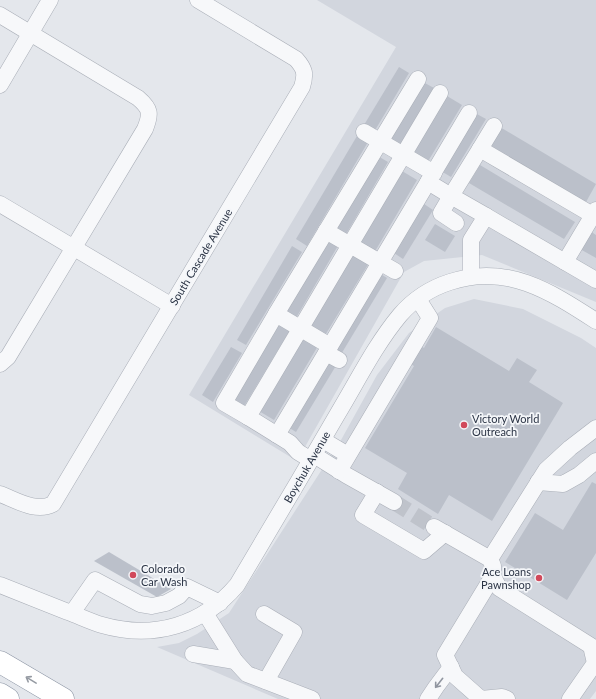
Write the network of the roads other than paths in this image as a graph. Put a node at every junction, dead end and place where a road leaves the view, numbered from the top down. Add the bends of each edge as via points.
1 (50, 0) edge
2 (198, 0) edge
3 (0, 15) edge
4 (30, 33) junction
5 (418, 79) dead end
6 (0, 85) edge
7 (440, 93) dead end
8 (469, 113) dead end
9 (494, 126) dead end
10 (364, 132) dead end
11 (380, 141) junction
12 (480, 149) junction
13 (403, 155) junction
14 (431, 178) junction
15 (451, 196) junction
16 (0, 204) edge
17 (595, 214) edge
18 (486, 216) junction
19 (456, 223) dead end
20 (326, 231) junction
21 (350, 244) junction
22 (74, 247) junction
23 (380, 262) junction
24 (566, 262) junction
25 (395, 271) dead end
26 (471, 276) junction
27 (596, 280) edge
28 (418, 299) junction
29 (172, 306) junction
30 (276, 314) junction
31 (596, 321) edge
32 (300, 328) junction
33 (332, 353) junction
34 (0, 364) edge
35 (248, 417) junction
36 (596, 428) edge
37 (277, 436) junction
38 (323, 440) junction
39 (348, 455) junction
40 (312, 458) junction
41 (596, 461) edge
42 (339, 471) junction
43 (538, 482) junction
44 (377, 492) junction
45 (0, 494) edge
46 (394, 502) tunnel mouth
47 (490, 559) junction
48 (493, 576) junction
49 (0, 585) edge
50 (220, 603) junction
51 (206, 613) junction
52 (72, 614) junction
53 (264, 614) dead end
54 (594, 644) edge
55 (193, 654) dead end
56 (235, 661) junction
57 (0, 662) edge
58 (451, 667) junction
59 (266, 681) junction
60 (0, 694) edge
61 (8, 699) edge
62 (63, 699) edge
63 (312, 699) edge
64 (428, 699) edge
65 (481, 699) edge
66 (507, 699) edge
67 (570, 699) edge

1 - 4 street
2 - 29 street, South Cascade Avenue via 296,59 304,71 305,78
3 - 4 street
4 - 6 street
4 - 22 street via 138,98 149,112 144,129
5 - 11 street
7 - 13 street
8 - 14 street
9 - 12 street
10 - 11 street
11 - 13 street
11 - 20 street
12 - 15 street
12 - 17 street
13 - 14 street
13 - 21 street
14 - 15 street
14 - 23 street
15 - 18 street
15 - 19 street via 440,213
16 - 22 street
17 - 24 street
18 - 24 street
18 - 26 street via 471,240
20 - 21 street
20 - 30 street
21 - 23 street
21 - 32 street
22 - 29 street
22 - 34 street via 8,357
23 - 25 street
23 - 33 street
24 - 27 street
26 - 28 street, Boychuk Avenue via 432,289
26 - 31 street, Boychuk Avenue via 515,278 568,303
28 - 38 street, Boychuk Avenue via 401,314 372,355
28 - 39 street via 430,318
29 - 45 street, South Cascade Avenue via 53,504 46,508 38,508
30 - 32 street
30 - 35 street via 224,403
32 - 33 street
32 - 35 street
33 - 37 street
35 - 37 street
36 - 43 street via 546,470
37 - 40 street via 290,443 298,452
38 - 39 street
38 - 40 street, Boychuk Avenue
39 - 42 street
40 - 42 street
40 - 50 street, Boychuk Avenue via 237,585
41 - 43 street via 563,484
42 - 44 street
43 - 47 street
44 - 46 street
44 - 47 street via 363,515 424,550 440,530
47 - 48 street
48 - 54 street via 499,588
48 - 58 street via 445,655
49 - 52 street, Boychuk Avenue
50 - 51 street, Boychuk Avenue
50 - 52 street via 188,587 166,603 152,606 140,604 95,580
51 - 52 street, Boychuk Avenue via 183,624 145,631 102,625
51 - 56 street
53 - 59 street via 294,632
54 - 67 street via 595,663
55 - 56 street
56 - 59 street via 247,674
62 -> 57 highway
58 -> 64 street
58 - 65 street via 455,676
59 - 63 street
60 - 61 highway
65 - 66 street

